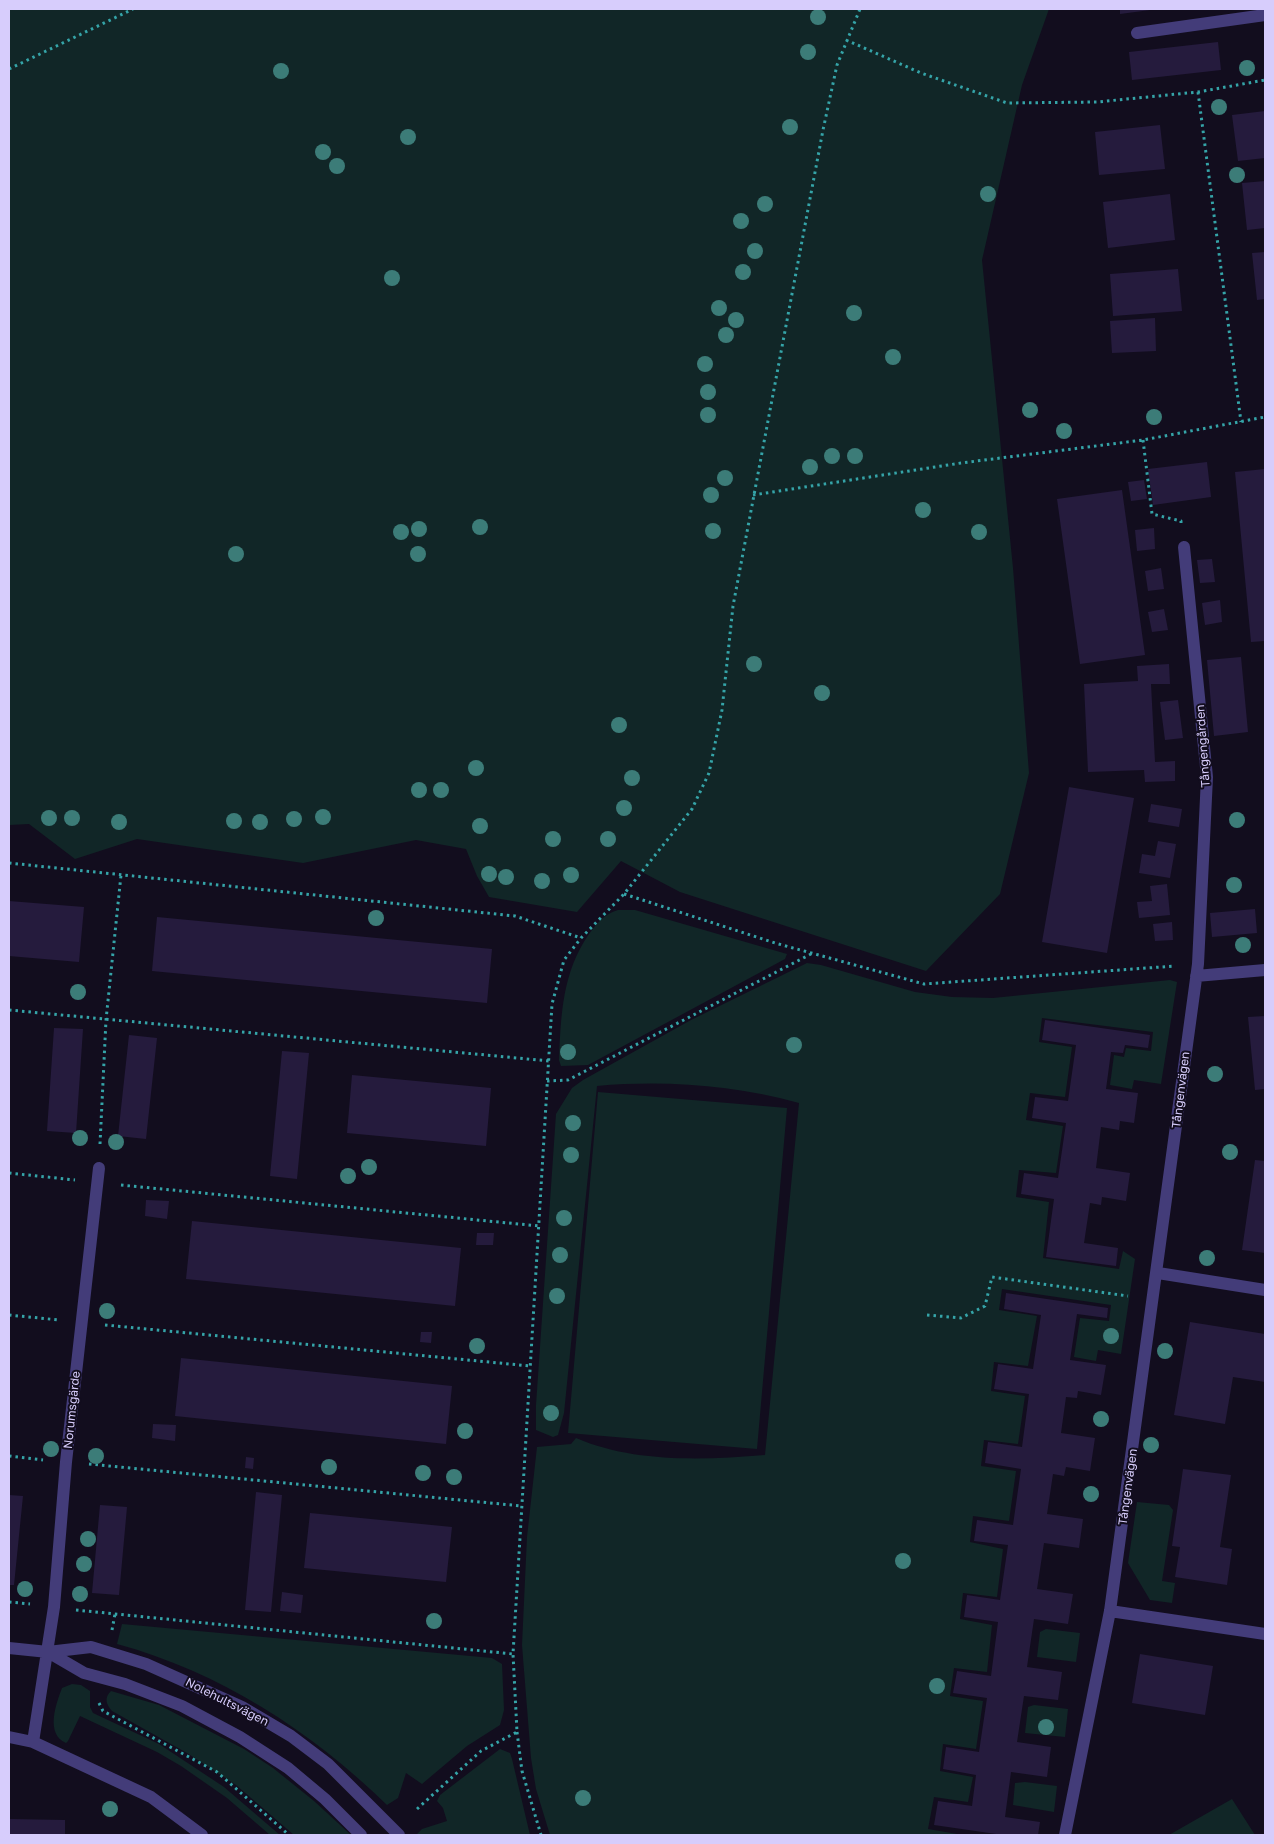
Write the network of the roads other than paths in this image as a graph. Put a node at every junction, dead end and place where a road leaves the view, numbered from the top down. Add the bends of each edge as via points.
1 (1265, 15) edge
2 (1137, 33) dead end
3 (1184, 547) road end
4 (1197, 970) junction
5 (1265, 970) edge
6 (99, 1168) road end
7 (1158, 1273) junction
8 (1265, 1290) edge
9 (1110, 1611) junction
10 (1265, 1634) edge
11 (9, 1648) edge
12 (48, 1652) junction
13 (9, 1737) edge
14 (33, 1742) junction
15 (202, 1835) edge
16 (361, 1835) edge
17 (399, 1835) edge
18 (1065, 1835) edge

1 - 2 street
3 - 4 street, Tångengården via 1207,777
4 - 5 street
4 - 7 street, Tångenvägen
6 - 12 street, Norumsgärde
7 - 8 street
7 - 9 street, Tångenvägen
9 - 10 street
9 - 18 street, Tångenvägen
11 - 12 street, Nolehultsvägen
12 - 14 street, Norumsgärde
12 - 16 street, Nolehultsvägen via 84,1673 182,1706 240,1737 288,1768
12 - 17 street, Nolehultsvägen via 91,1647 146,1664 242,1706 291,1736 328,1764
13 - 14 street
14 - 15 street via 150,1797

